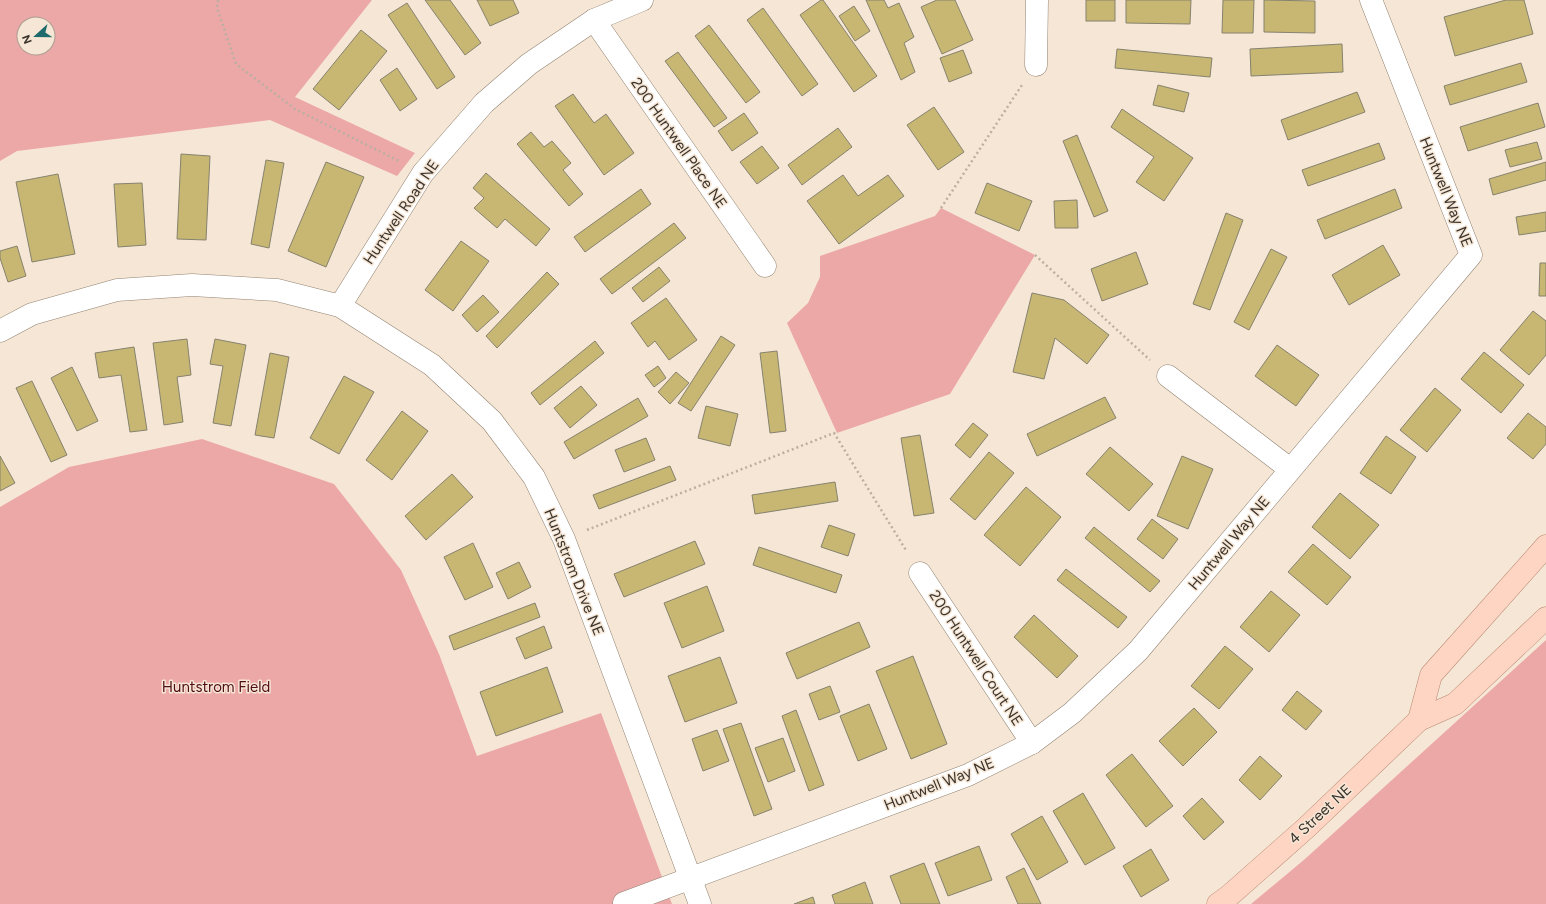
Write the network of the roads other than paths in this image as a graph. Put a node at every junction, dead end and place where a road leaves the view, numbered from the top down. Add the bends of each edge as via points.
1 (642, 0) edge
2 (1037, 0) edge
3 (1371, 0) edge
4 (594, 20) junction
5 (1036, 65) road end
6 (765, 266) dead end
7 (340, 306) junction
8 (0, 331) edge
9 (1168, 376) road end
10 (1290, 469) junction
11 (1546, 546) edge
12 (920, 573) road end
13 (1546, 618) edge
14 (1419, 720) junction
15 (1032, 743) junction
16 (690, 879) junction
17 (624, 903) dead end
18 (700, 904) edge
19 (1218, 904) edge

1 - 4 street, Huntwell Road NE
2 - 5 street
3 - 10 street, Huntwell Way NE via 1471,255
4 - 6 street, 200 Huntwell Place NE
4 - 7 street, Huntwell Road NE via 528,64 484,103 423,173
7 - 8 street, Huntstrom Drive NE via 277,290 192,285 117,290 32,314
7 - 16 street, Huntstrom Drive NE via 432,365 492,421 534,477 564,539
9 - 10 street
10 - 15 street, Huntwell Way NE via 1138,651 1072,713
11 - 14 main road via 1431,675
12 - 15 street, 200 Huntwell Court NE
13 - 14 main road, 4 Street NE via 1455,704
14 - 19 main road, 4 Street NE via 1306,828
15 - 16 street, Huntwell Way NE via 968,776
16 - 17 street, Huntwell Way NE
16 - 18 street, Huntstrom Drive NE

